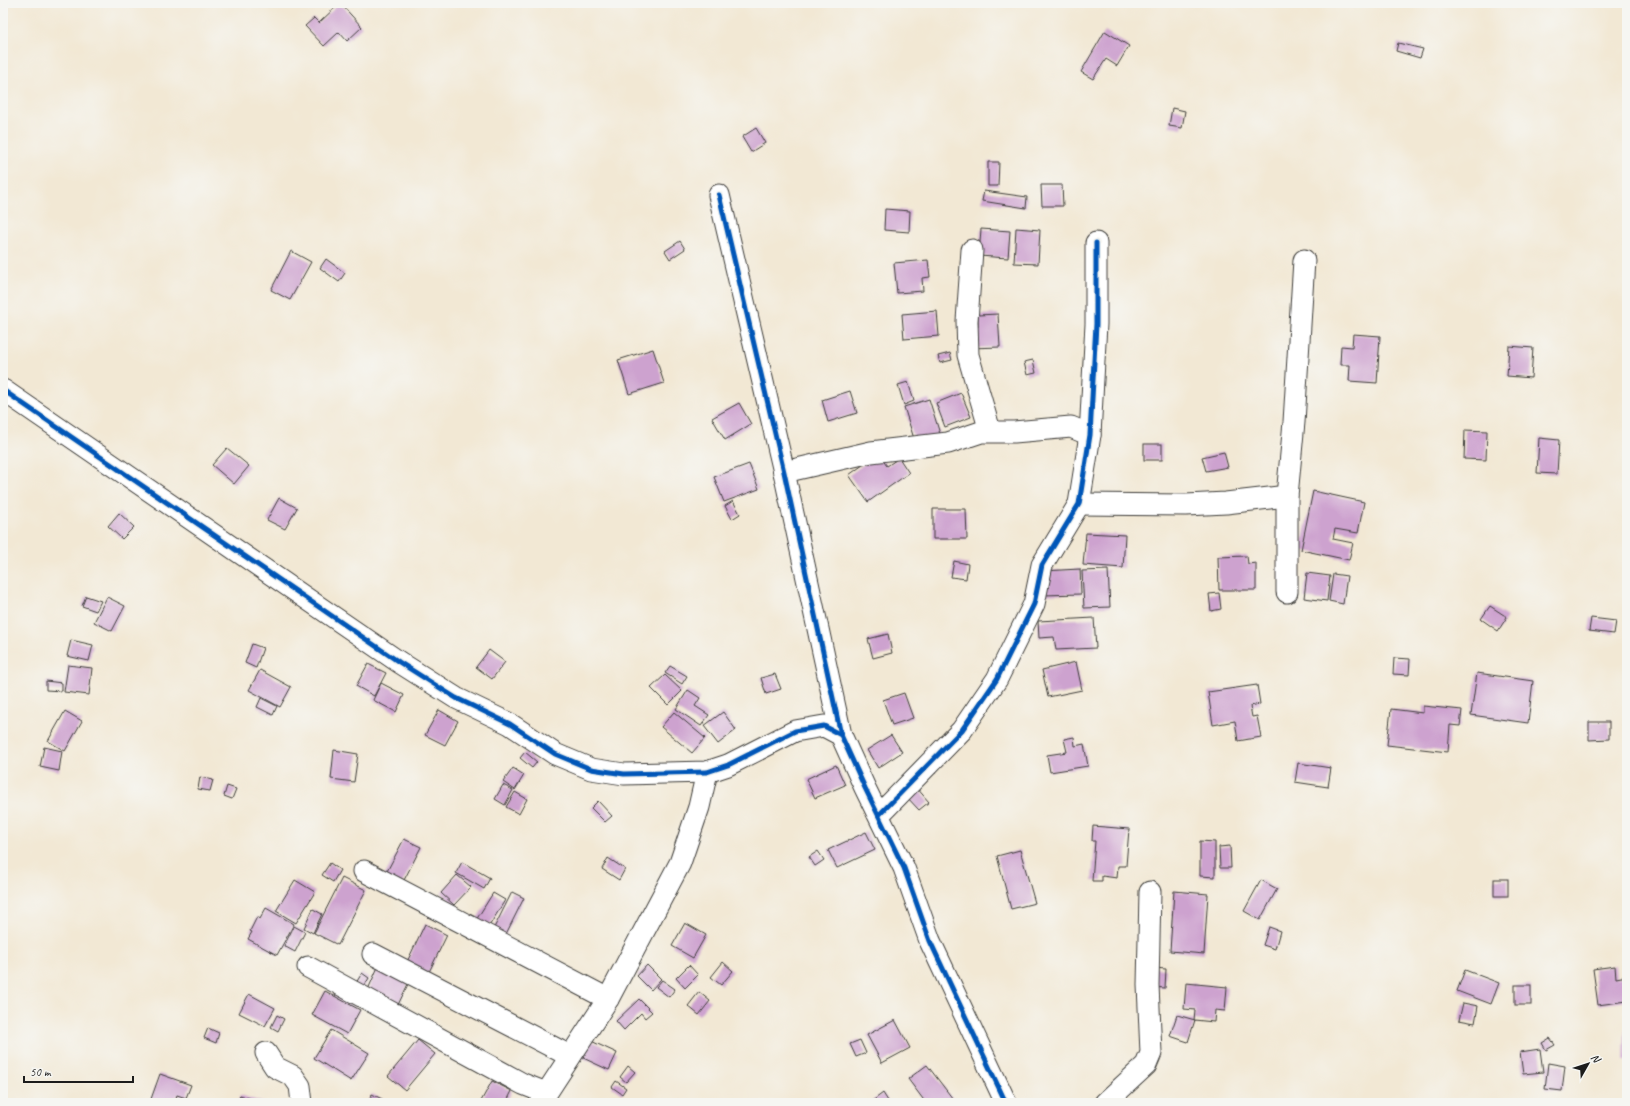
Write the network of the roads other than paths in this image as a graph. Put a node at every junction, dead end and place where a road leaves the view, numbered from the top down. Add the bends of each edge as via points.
1 (719, 196) dead end
2 (1096, 243) dead end
3 (972, 250) dead end
4 (1304, 260) dead end
5 (3, 390) edge
6 (990, 431) junction
7 (1090, 435) junction
8 (784, 472) junction
9 (1287, 496) junction
10 (1078, 504) junction
11 (1287, 592) dead end
12 (841, 735) junction
13 (707, 772) junction
14 (879, 815) junction
15 (364, 871) dead end
16 (1150, 892) dead end
17 (373, 954) dead end
18 (308, 966) dead end
19 (608, 999) junction
20 (266, 1054) dead end
21 (570, 1056) junction
22 (543, 1098) edge
23 (302, 1103) edge
24 (1006, 1103) edge
25 (1105, 1103) edge

1 - 8 street
2 - 7 street via 1096,324
3 - 6 street via 967,321 968,355
4 - 9 street
5 - 13 street via 399,662 456,698 510,724 555,754 591,769 624,774
6 - 7 street via 1014,432 1071,427
6 - 8 street via 948,443 871,452
7 - 10 street
8 - 12 street
9 - 10 street via 1202,504
9 - 11 street
10 - 14 street via 1042,565 1034,604 997,679 962,730
12 - 13 street via 824,726 795,731 728,765
12 - 14 street
13 - 19 street via 699,807 680,863
14 - 24 street via 904,868 930,940
15 - 19 street
16 - 25 street via 1148,985 1151,1053 1146,1065
17 - 21 street
18 - 22 street via 523,1084
19 - 21 street
20 - 23 street via 275,1067 293,1076 300,1086
21 - 22 street

